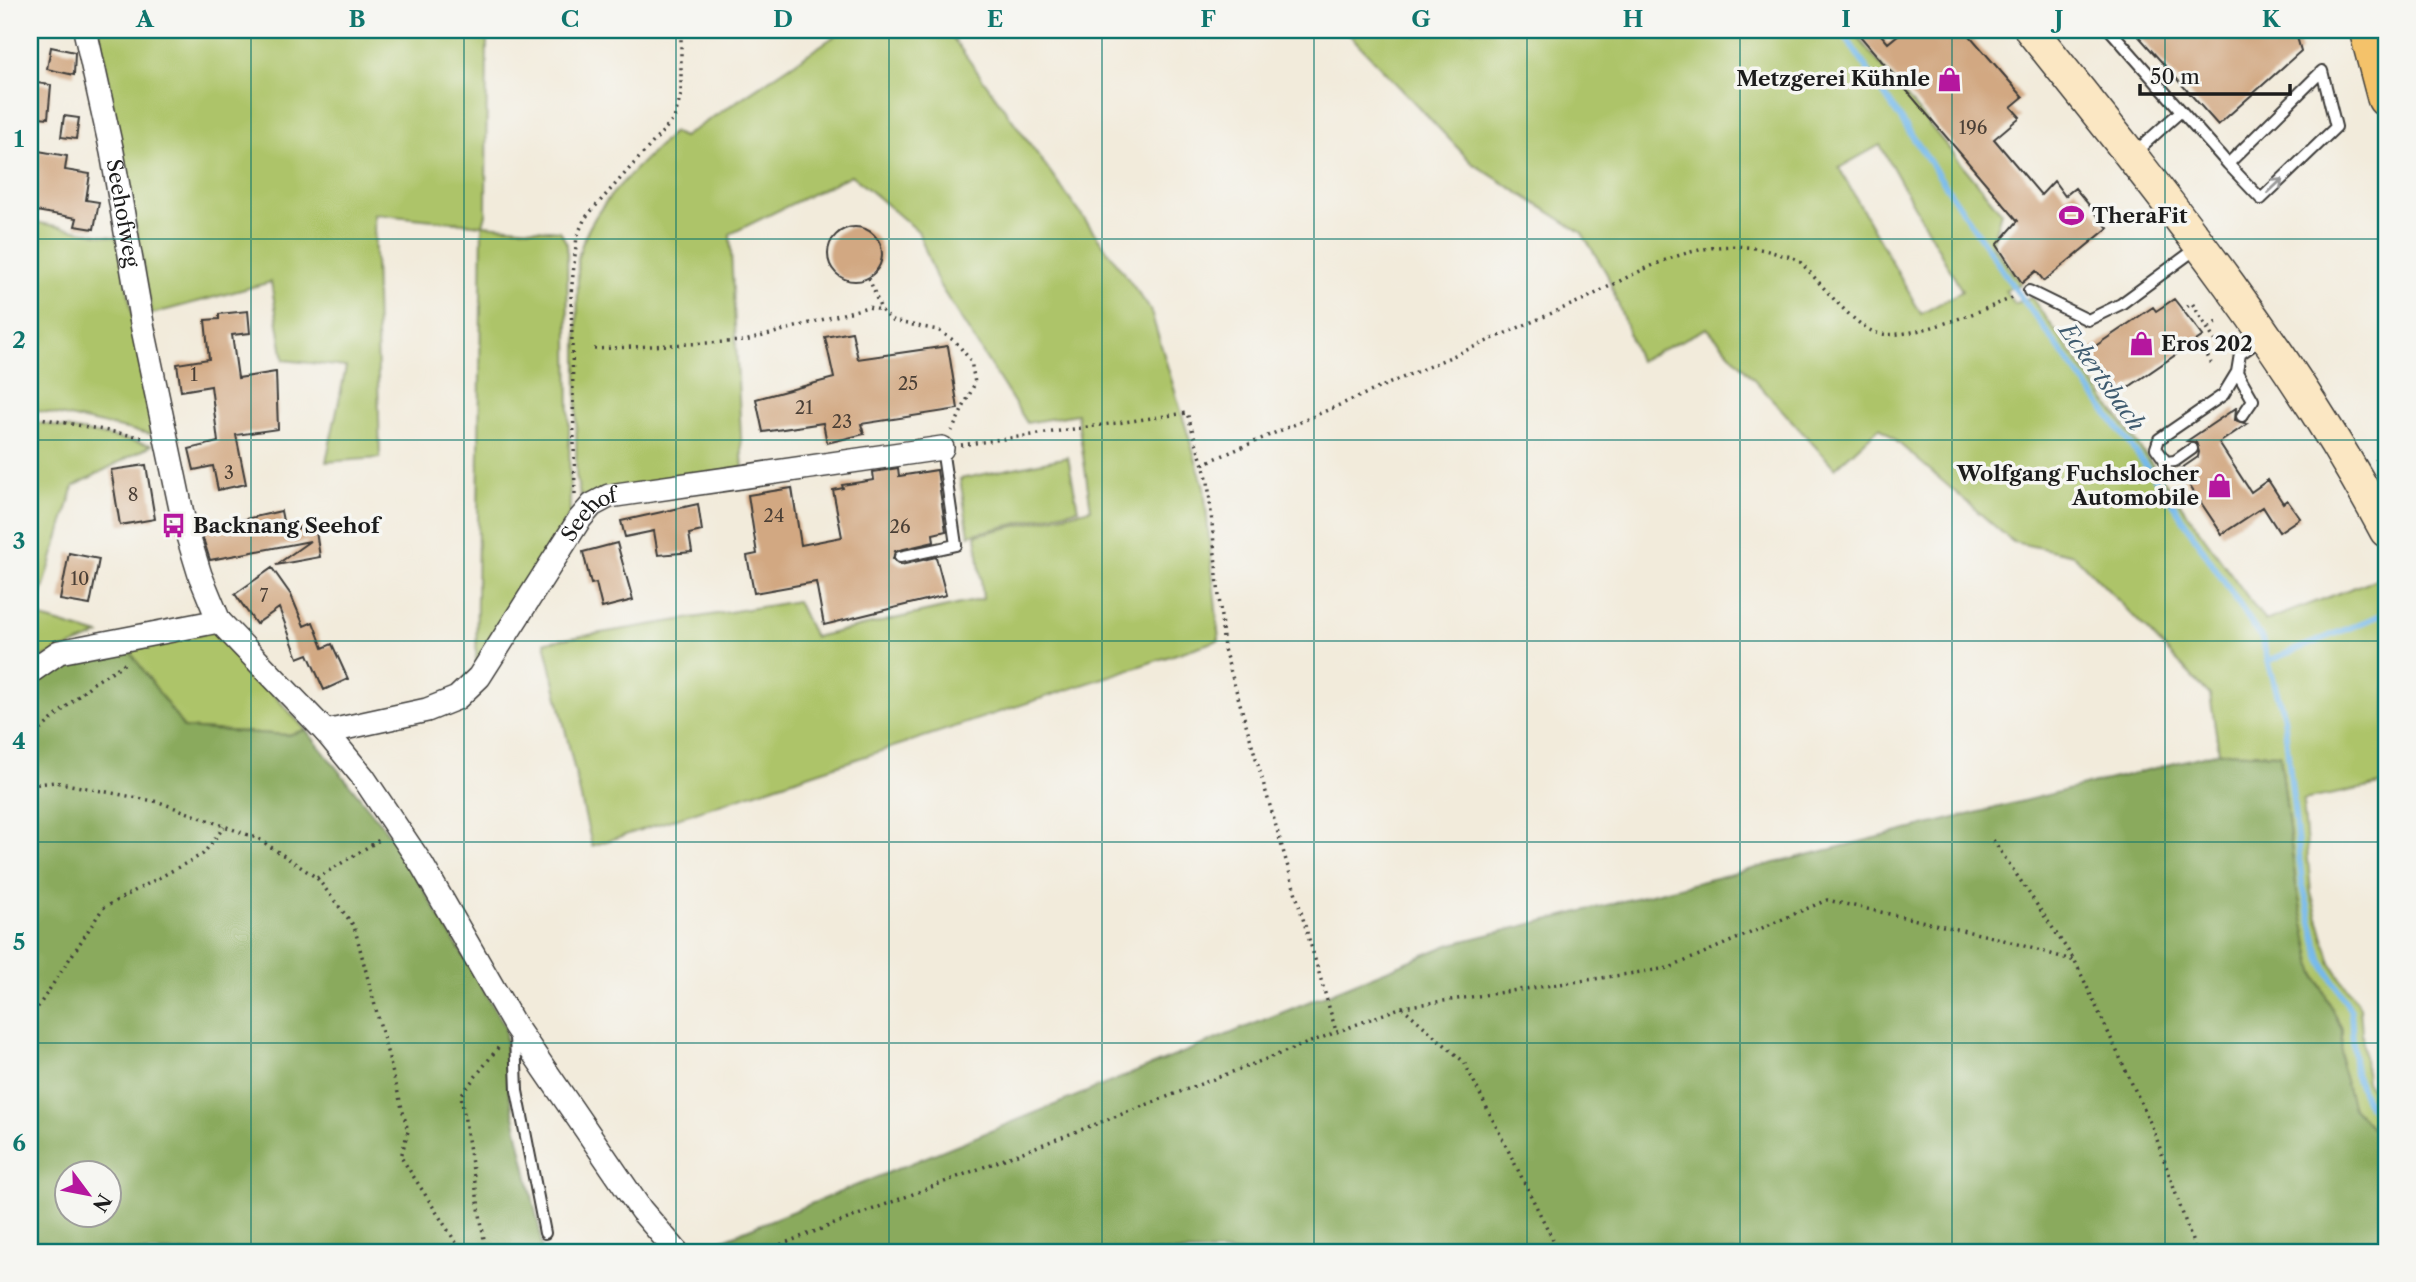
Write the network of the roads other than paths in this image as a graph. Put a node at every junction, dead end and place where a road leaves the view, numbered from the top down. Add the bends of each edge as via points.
1 (85, 30) edge
2 (2031, 30) edge
3 (2110, 30) edge
4 (2368, 30) edge
5 (2386, 98) edge
6 (2180, 112) dead end
7 (2133, 154) junction
8 (2228, 164) junction
9 (2201, 246) junction
10 (2029, 290) dead end
11 (2267, 336) junction
12 (2237, 372) junction
13 (2242, 416) dead end
14 (942, 448) joint
15 (2192, 449) dead end
16 (2386, 531) edge
17 (900, 557) dead end
18 (219, 621) junction
19 (30, 672) edge
20 (326, 732) junction
21 (515, 1026) junction
22 (545, 1233) dead end
23 (677, 1252) edge

1 - 18 street, Seehofweg via 188,541
2 - 7 street
3 - 8 lane
4 - 5 main road
6 - 7 lane
7 - 9 street
8 -> 8 lane via 2261,199 2336,127 2322,71
9 - 10 lane via 2121,304 2088,320
9 - 11 street
11 - 12 lane via 2240,354
11 - 16 street via 2355,472
12 - 13 lane via 2253,400
12 - 15 lane via 2223,395 2159,439 2156,448 2166,462
14 - 17 lane via 956,545
14 - 20 street, Seehof via 609,496 592,505 579,520 479,677 457,698 394,719
18 - 19 street via 59,652
18 - 20 street
20 - 21 street via 398,829
21 - 22 lane via 516,1091
21 - 23 street via 641,1210

